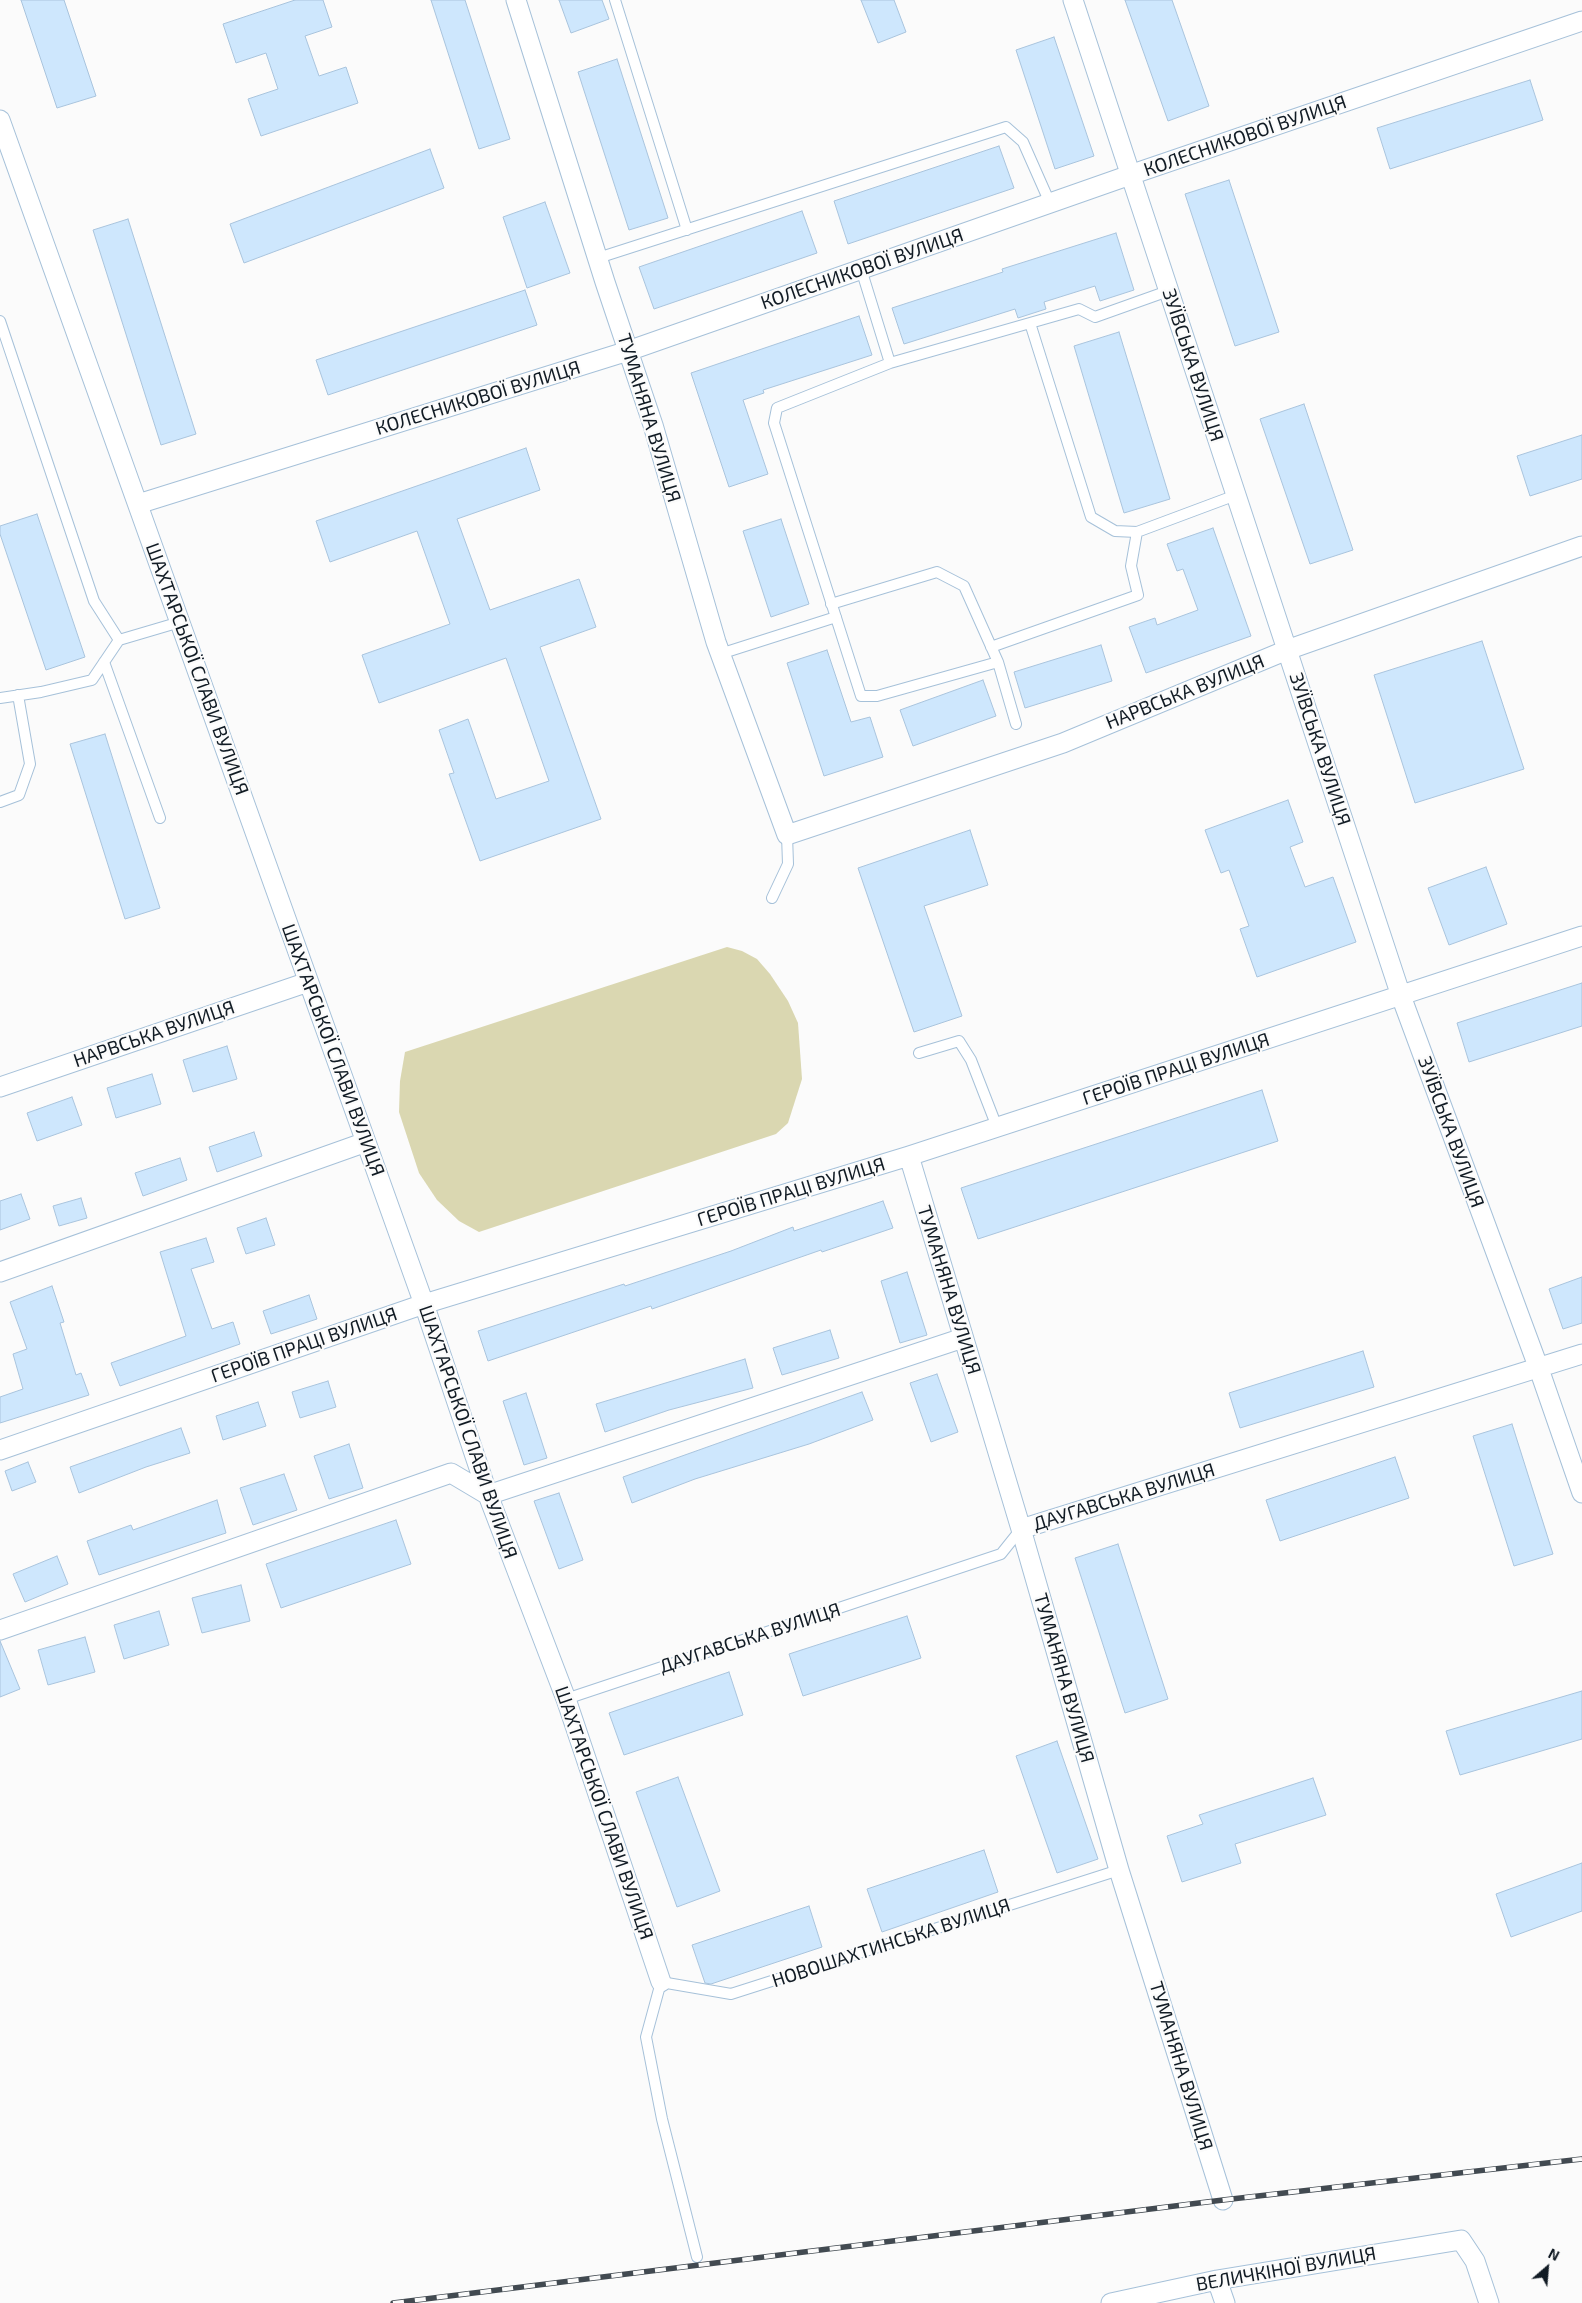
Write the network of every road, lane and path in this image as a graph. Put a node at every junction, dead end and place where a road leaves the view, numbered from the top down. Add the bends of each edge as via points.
1 (516, 0) edge
2 (616, 0) edge
3 (1073, 0) edge
4 (1582, 21) edge
5 (0, 120) edge
6 (1130, 175) junction
7 (1050, 203) junction
8 (687, 230) junction
9 (598, 258) junction
10 (861, 269) junction
11 (1168, 291) junction
12 (0, 321) edge
13 (1030, 323) junction
14 (628, 351) junction
15 (890, 363) junction
16 (1236, 495) junction
17 (138, 504) junction
18 (1137, 532) junction
19 (1582, 546) edge
20 (832, 604) junction
21 (836, 617) junction
22 (180, 622) junction
23 (119, 640) junction
24 (992, 647) junction
25 (1287, 650) junction
26 (720, 654) junction
27 (104, 662) junction
28 (998, 662) junction
29 (18, 696) junction
30 (0, 698) edge
31 (1016, 724) dead end
32 (0, 802) edge
33 (160, 818) dead end
34 (787, 835) junction
35 (772, 898) dead end
36 (1582, 936) edge
37 (308, 982) junction
38 (1401, 996) junction
39 (919, 1053) dead end
40 (0, 1087) edge
41 (997, 1127) junction
42 (366, 1142) junction
43 (909, 1156) junction
44 (0, 1272) edge
45 (424, 1304) junction
46 (964, 1338) junction
47 (1582, 1354) edge
48 (1539, 1369) junction
49 (0, 1450) edge
50 (1582, 1493) edge
51 (488, 1495) junction
52 (1021, 1529) junction
53 (0, 1630) edge
54 (566, 1699) junction
55 (1119, 1870) junction
56 (661, 1982) junction
57 (1223, 2200) dead end
58 (698, 2257) dead end
59 (1217, 2280) junction
60 (1111, 2303) edge
61 (1225, 2303) edge
62 (1489, 2303) edge

1 - 9 street, ТУМАНЯНА ВУЛИЦЯ
2 - 8 lane
3 - 6 street, ЗУЇВСЬКА ВУЛИЦЯ
4 - 6 street, КОЛЕСНИКОВОЇ ВУЛИЦЯ
5 - 17 street, ШАХТАРСЬКОЇ СЛАВИ ВУЛИЦЯ
6 - 7 street, КОЛЕСНИКОВОЇ ВУЛИЦЯ
6 - 11 street, ЗУЇВСЬКА ВУЛИЦЯ
7 - 8 lane via 1023,142 1006,127
7 - 10 street, КОЛЕСНИКОВОЇ ВУЛИЦЯ
8 - 9 lane
9 - 14 street, ТУМАНЯНА ВУЛИЦЯ
10 - 14 street, КОЛЕСНИКОВОЇ ВУЛИЦЯ
10 - 15 lane
11 - 13 lane via 1095,317 1080,309
11 - 16 street, ЗУЇВСЬКА ВУЛИЦЯ
12 - 23 lane via 94,601
13 - 15 lane
13 - 18 lane via 1091,517 1115,531
14 - 17 street, КОЛЕСНИКОВОЇ ВУЛИЦЯ
14 - 26 street, ТУМАНЯНА ВУЛИЦЯ
15 - 20 lane via 777,408 774,423
16 - 18 lane
16 - 25 street, ЗУЇВСЬКА ВУЛИЦЯ
17 - 22 street, ШАХТАРСЬКОЇ СЛАВИ ВУЛИЦЯ
18 - 24 lane via 1132,566 1138,595
19 - 25 street, НАРВСЬКА ВУЛИЦЯ
20 - 21 lane
20 - 24 lane via 937,572 964,586
21 - 26 lane
21 - 28 lane via 861,696 877,696
22 - 23 lane
22 - 37 street, ШАХТАРСЬКОЇ СЛАВИ ВУЛИЦЯ
23 - 27 lane
24 - 28 lane
25 - 34 street, НАРВСЬКА ВУЛИЦЯ via 1062,743
25 - 38 street, ЗУЇВСЬКА ВУЛИЦЯ
26 - 34 street, ТУМАНЯНА ВУЛИЦЯ
27 - 29 lane via 92,680
27 - 33 lane
28 - 31 lane
29 - 30 lane
29 - 32 lane via 30,764 19,795
34 - 35 lane via 788,864
36 - 38 street, ГЕРОЇВ ПРАЦІ ВУЛИЦЯ
37 - 40 street, НАРВСЬКА ВУЛИЦЯ
37 - 42 street, ШАХТАРСЬКОЇ СЛАВИ ВУЛИЦЯ
38 - 41 street, ГЕРОЇВ ПРАЦІ ВУЛИЦЯ
38 - 48 street, ЗУЇВСЬКА ВУЛИЦЯ
39 - 41 lane via 959,1041 971,1060
41 - 43 street, ГЕРОЇВ ПРАЦІ ВУЛИЦЯ
42 - 44 street
42 - 45 street, ШАХТАРСЬКОЇ СЛАВИ ВУЛИЦЯ
43 - 45 street, ГЕРОЇВ ПРАЦІ ВУЛИЦЯ
43 - 46 street, ТУМАНЯНА ВУЛИЦЯ
45 - 49 street, ГЕРОЇВ ПРАЦІ ВУЛИЦЯ
45 - 51 street, ШАХТАРСЬКОЇ СЛАВИ ВУЛИЦЯ
46 - 51 street
46 - 52 street, ТУМАНЯНА ВУЛИЦЯ
47 - 48 street, ДАУГАВСЬКА ВУЛИЦЯ
48 - 50 street, ЗУЇВСЬКА ВУЛИЦЯ
48 - 52 street, ДАУГАВСЬКА ВУЛИЦЯ
51 - 53 street via 451,1473
51 - 54 street, ШАХТАРСЬКОЇ СЛАВИ ВУЛИЦЯ
52 - 54 lane, ДАУГАВСЬКА ВУЛИЦЯ via 1001,1554
52 - 55 street, ТУМАНЯНА ВУЛИЦЯ
54 - 56 street, ШАХТАРСЬКОЇ СЛАВИ ВУЛИЦЯ
55 - 56 lane, НОВОШАХТИНСЬКА ВУЛИЦЯ via 731,1994
55 - 57 street, ТУМАНЯНА ВУЛИЦЯ
56 - 58 lane via 646,2037 662,2119
59 - 60 street, ВЕЛИЧКІНОЇ ВУЛИЦЯ
59 - 61 street
59 - 62 street, ВЕЛИЧКІНОЇ ВУЛИЦЯ via 1461,2240 1475,2261

